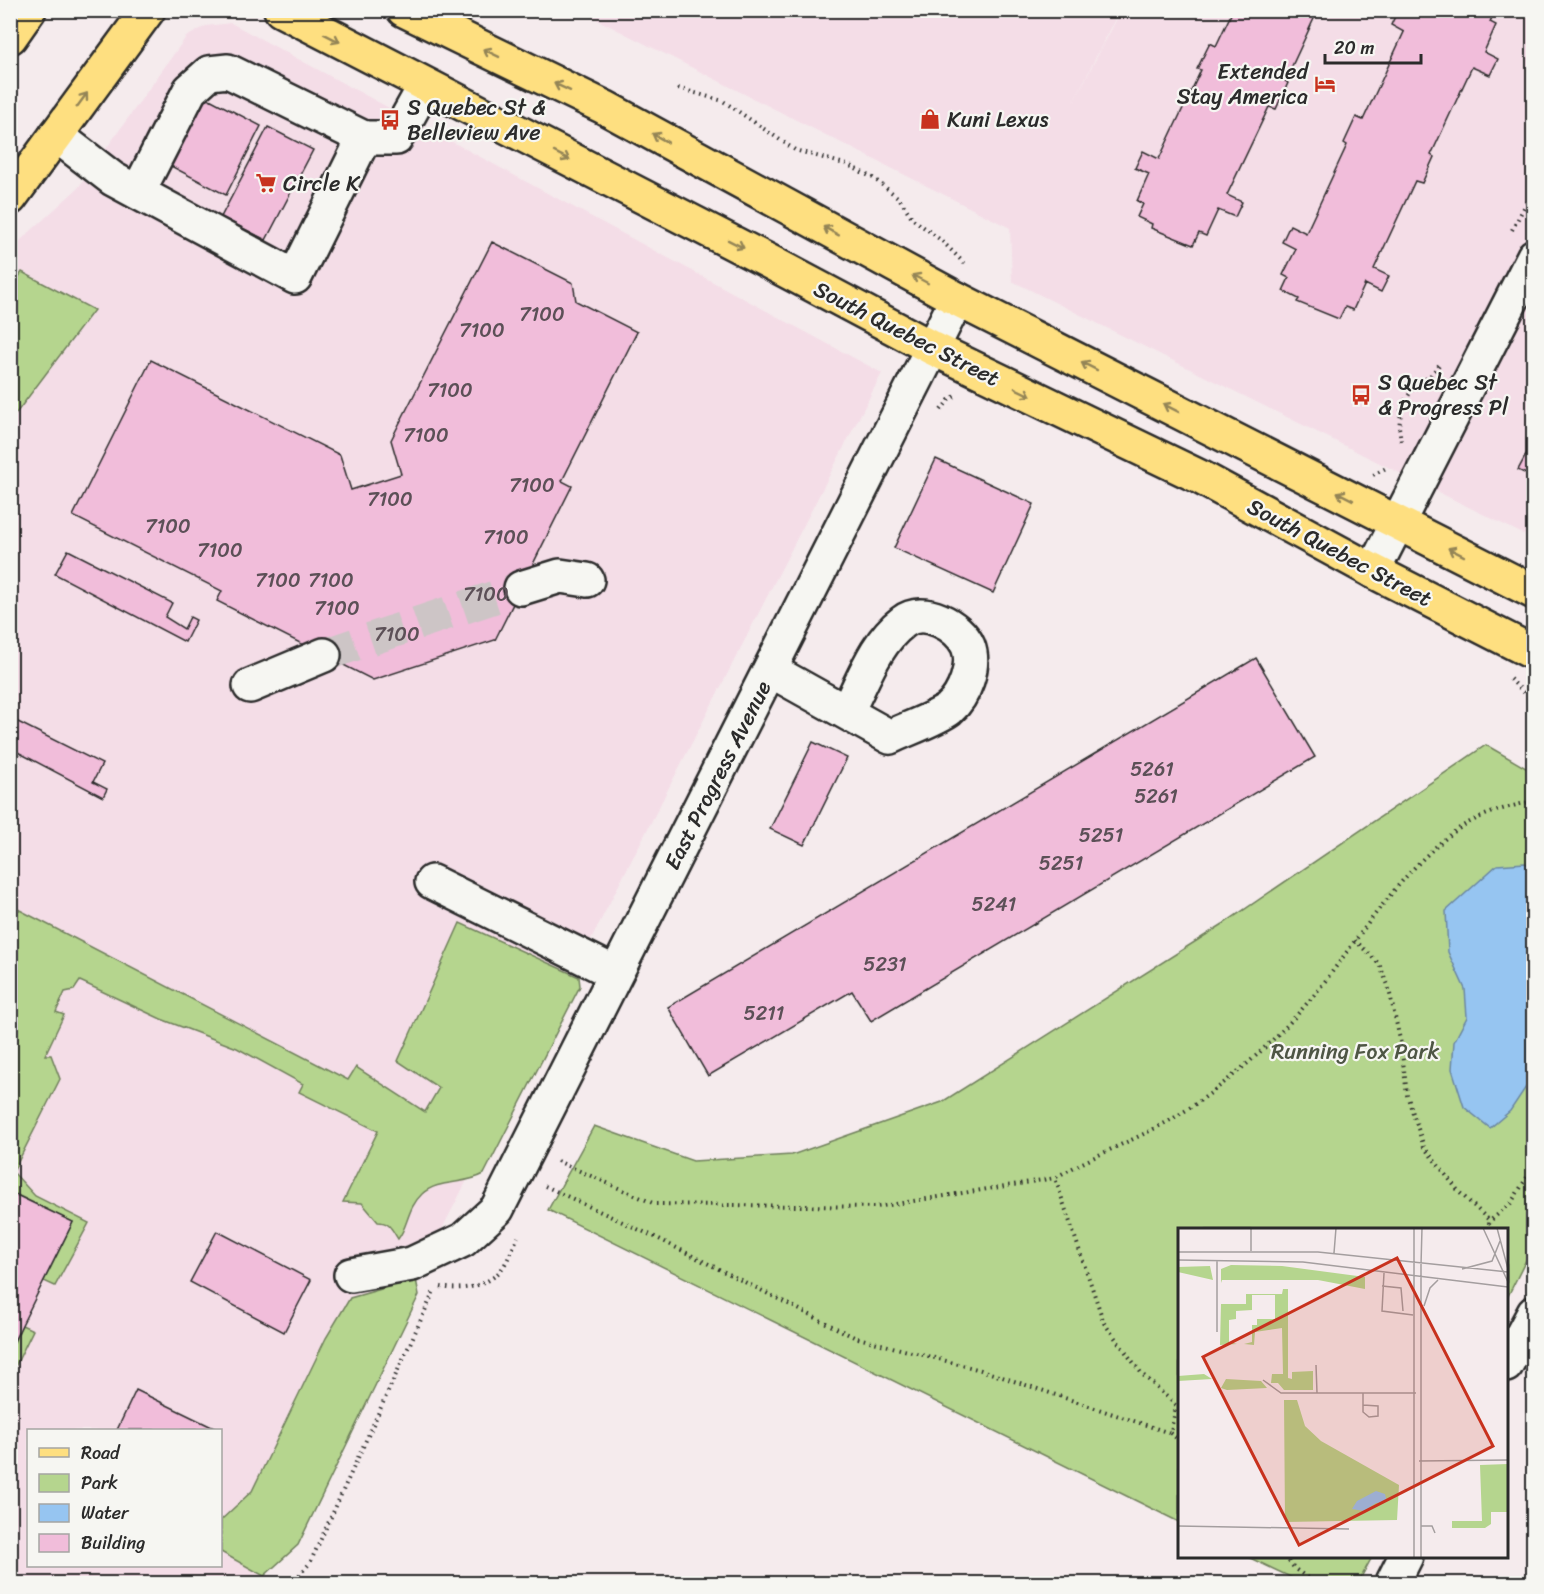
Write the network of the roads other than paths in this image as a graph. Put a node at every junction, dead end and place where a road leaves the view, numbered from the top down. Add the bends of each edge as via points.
1 (29, 10) edge
2 (148, 10) edge
3 (281, 10) edge
4 (404, 10) edge
5 (431, 10) edge
6 (10, 37) edge
7 (463, 40) junction
8 (425, 86) junction
9 (56, 135) junction
10 (364, 138) junction
11 (138, 192) junction
12 (10, 198) edge
13 (1533, 256) edge
14 (957, 299) junction
15 (932, 348) junction
16 (1397, 522) junction
17 (1373, 571) junction
18 (587, 580) dead end
19 (521, 588) tunnel mouth
20 (1533, 592) edge
21 (1533, 653) edge
22 (324, 655) tunnel mouth
23 (770, 670) junction
24 (250, 686) dead end
25 (847, 711) dead end
26 (432, 882) dead end
27 (615, 973) junction
28 (351, 1275) dead end
29 (1533, 1313) edge
30 (1508, 1361) edge
31 (1405, 1558) edge
32 (1392, 1584) edge

1 - 6 main road
9 -> 2 main road
3 -> 8 main road, South Quebec Street
4 - 7 main road
5 - 7 main road
14 -> 7 main road via 604,107
8 - 10 street via 396,138
8 -> 15 main road, South Quebec Street
9 - 11 street via 113,179
9 - 12 main road
10 - 11 street via 228,71 209,73 190,90
10 - 11 street via 295,278
13 - 16 street
14 - 15 street, East Progress Avenue
16 -> 14 main road
15 -> 17 main road, South Quebec Street via 1200,477
15 - 23 street, East Progress Avenue
16 - 17 street
20 -> 16 main road
17 - 21 main road, South Quebec Street
18 - 19 street via 560,576
22 - 24 street
23 - 25 street
23 - 27 street, East Progress Avenue
26 - 27 street
27 - 28 street, East Progress Avenue via 497,1209 463,1240 412,1264
29 - 30 street
31 - 32 street

